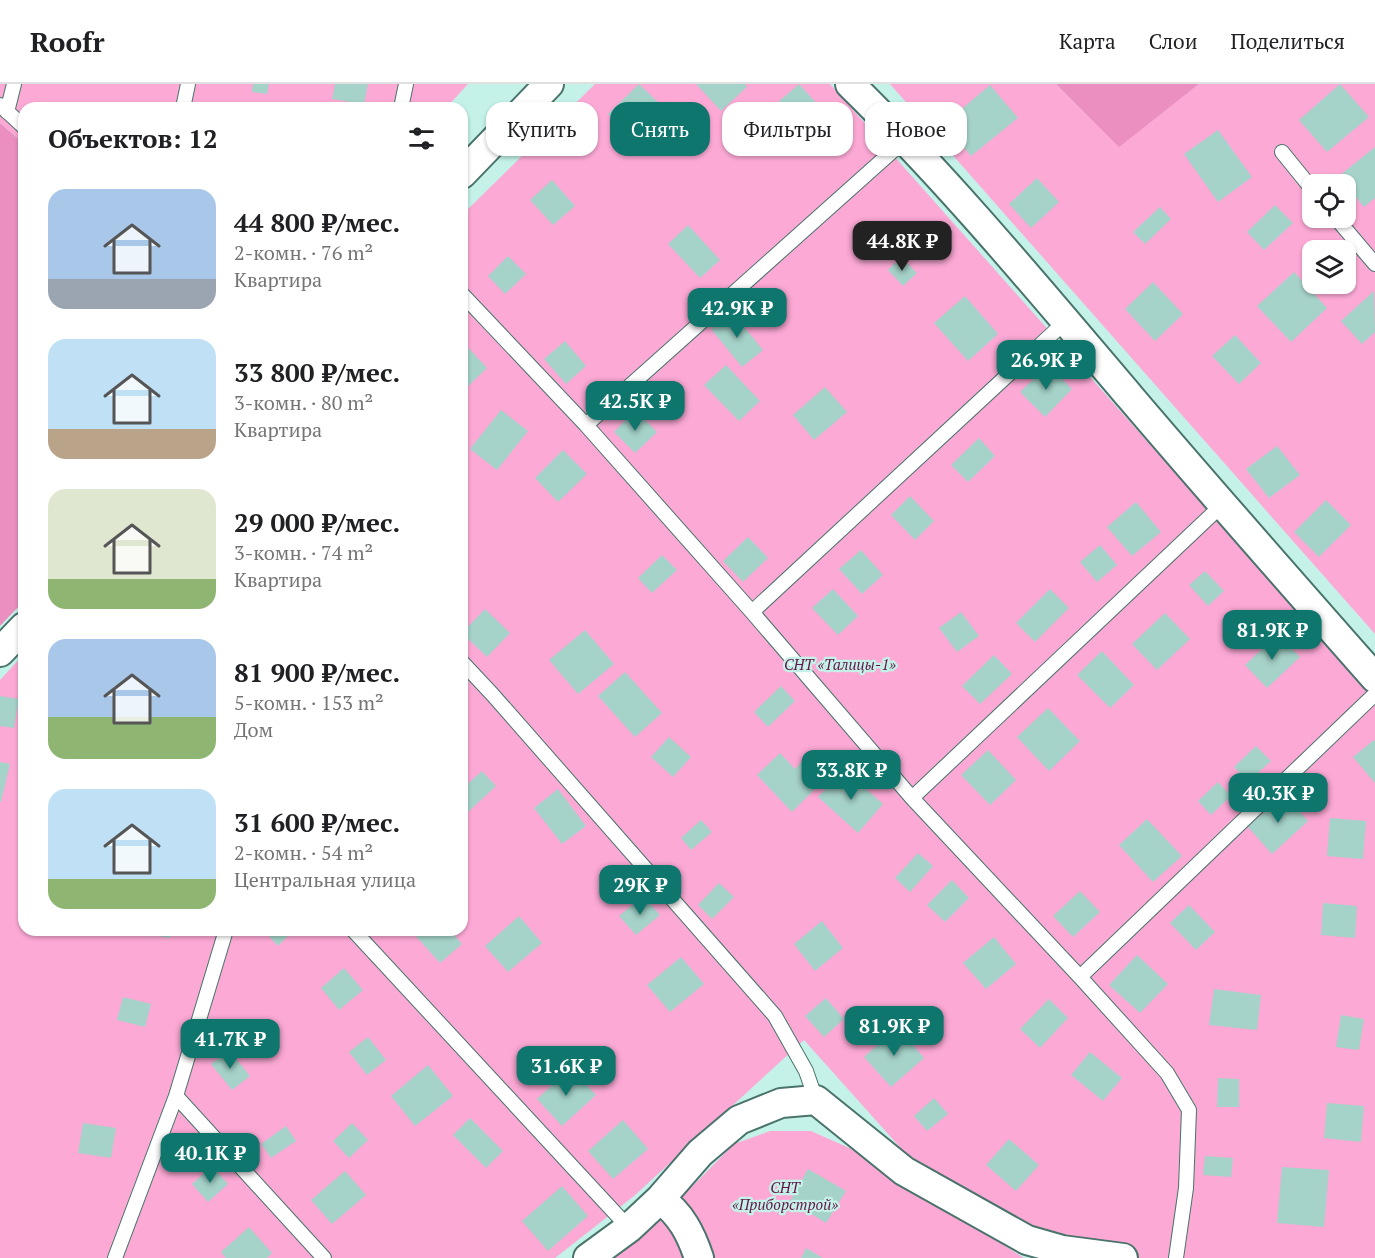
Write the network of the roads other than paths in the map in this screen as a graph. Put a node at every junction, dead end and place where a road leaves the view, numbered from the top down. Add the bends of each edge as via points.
1 (14, 84) edge
2 (188, 84) edge
3 (406, 84) edge
4 (549, 84) edge
5 (850, 84) edge
6 (184, 102) edge
7 (402, 102) edge
8 (868, 102) edge
9 (4, 108) edge
10 (18, 121) edge
11 (1281, 152) dead end
12 (887, 156) edge
13 (921, 156) edge
14 (468, 162) edge
15 (1302, 177) edge
16 (1344, 228) edge
17 (1375, 264) edge
18 (468, 300) edge
19 (1066, 321) junction
20 (586, 425) junction
21 (1222, 505) junction
22 (752, 612) junction
23 (18, 633) edge
24 (0, 652) edge
25 (468, 668) edge
26 (1375, 678) edge
27 (1375, 694) edge
28 (912, 798) junction
29 (224, 936) edge
30 (359, 936) edge
31 (1080, 977) junction
32 (176, 1096) junction
33 (816, 1100) junction
34 (660, 1199) junction
35 (629, 1228) junction
36 (115, 1258) edge
37 (324, 1258) edge
38 (588, 1258) edge
39 (699, 1258) edge
40 (1123, 1258) edge
41 (1176, 1258) edge

1 - 9 lane
2 - 6 lane
3 - 7 lane
4 - 14 street
5 - 8 street
9 - 10 lane
11 - 15 lane
12 - 20 lane
13 - 19 street
16 - 17 lane
18 - 20 lane
19 - 21 street
19 - 22 lane
20 - 22 lane
21 - 26 street
21 - 28 lane
22 - 28 lane
23 - 24 street
25 - 33 lane via 774,1016 806,1071
27 - 31 lane
28 - 31 lane
29 - 32 lane
30 - 35 lane
31 - 41 lane via 1167,1073 1189,1110 1186,1188
32 - 36 lane
32 - 37 lane
33 - 34 street via 781,1103 738,1120 700,1153
33 - 40 street via 904,1171 1027,1240 1062,1250
34 - 35 street
34 - 39 street via 672,1207 690,1233
35 - 38 street

